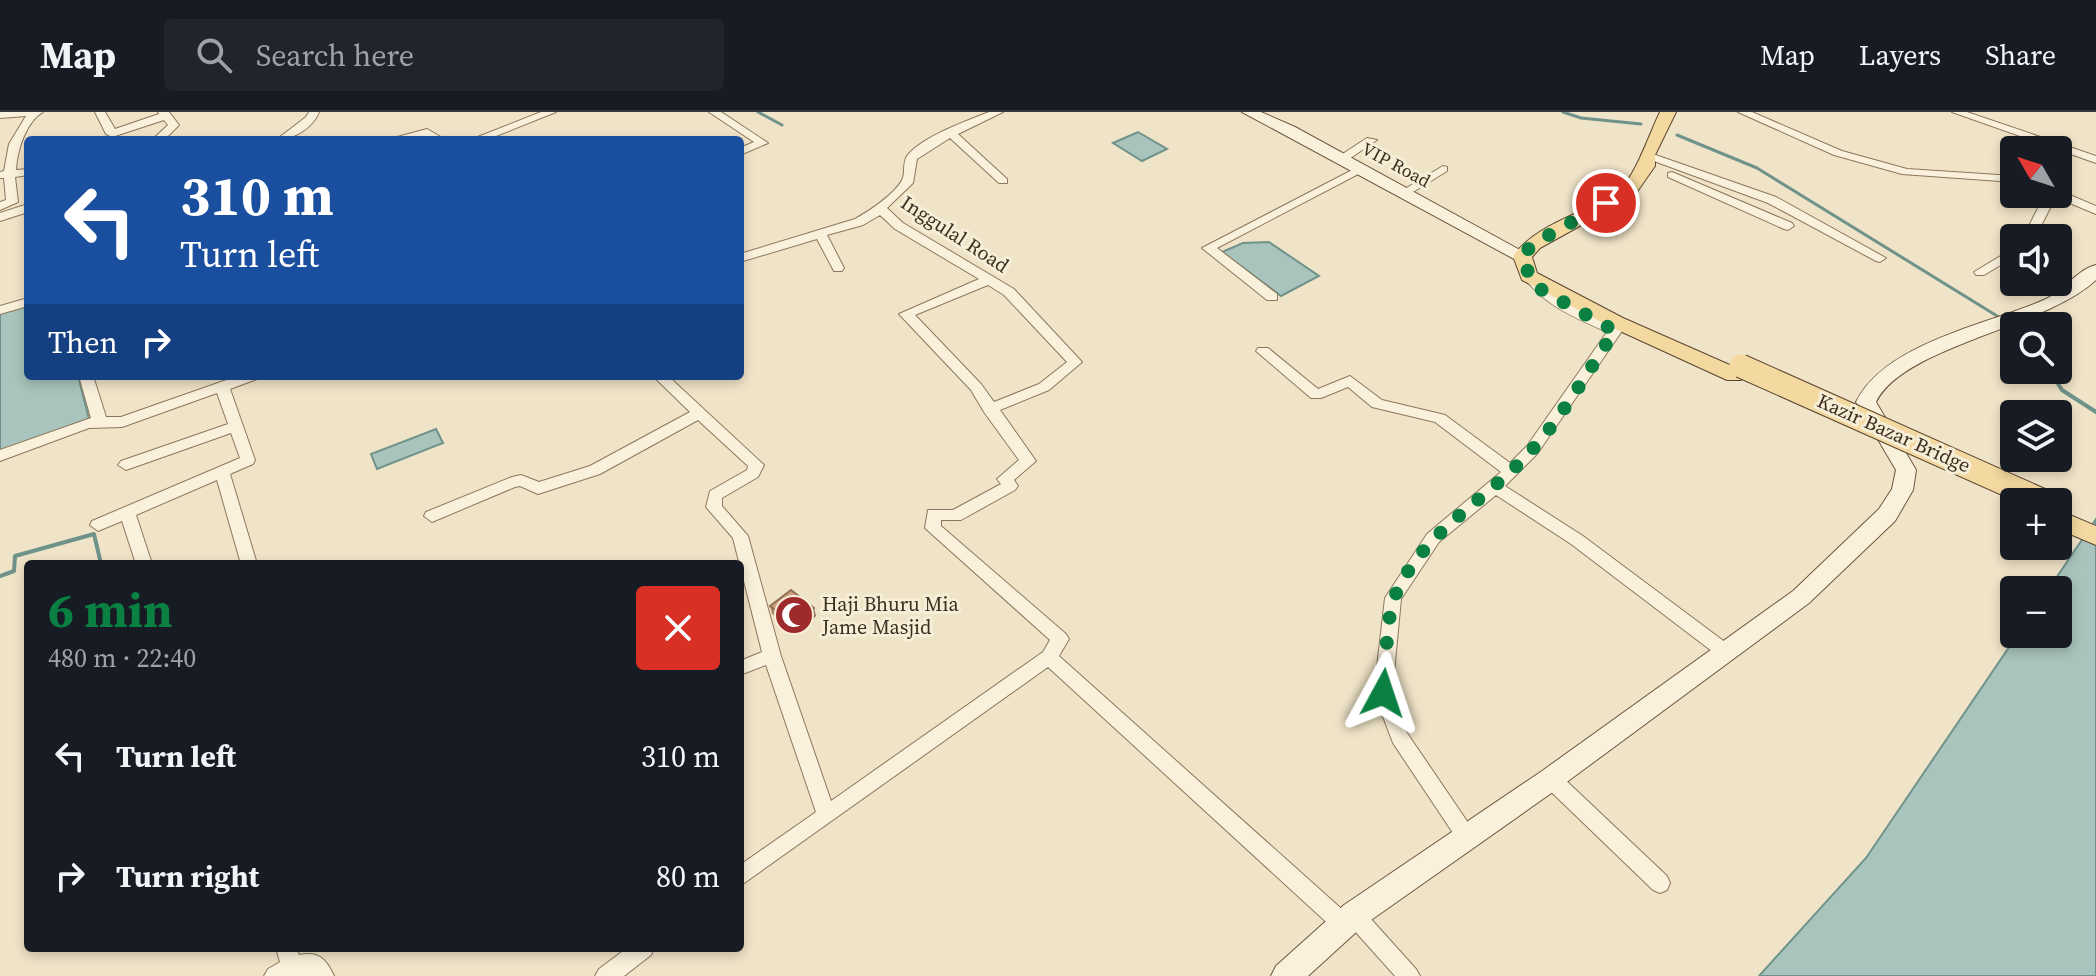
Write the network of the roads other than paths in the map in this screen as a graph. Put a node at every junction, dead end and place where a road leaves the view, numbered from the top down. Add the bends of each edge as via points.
1 (100, 112) edge
2 (314, 112) edge
3 (551, 112) edge
4 (714, 112) edge
5 (998, 112) edge
6 (1249, 112) edge
7 (1668, 112) edge
8 (1743, 112) edge
9 (1957, 112) edge
10 (36, 113) edge
11 (164, 114) edge
12 (0, 115) edge
13 (1762, 115) edge
14 (952, 134) junction
15 (162, 136) edge
16 (288, 136) edge
17 (410, 136) edge
18 (434, 136) edge
19 (487, 136) edge
20 (1371, 140) dead end
21 (744, 150) edge
22 (1342, 159) junction
23 (2096, 160) edge
24 (1646, 161) junction
25 (1360, 169) junction
26 (1443, 169) dead end
27 (6, 174) edge
28 (2000, 178) edge
29 (1003, 181) dead end
30 (1404, 193) junction
31 (2072, 200) edge
32 (0, 206) edge
33 (880, 208) junction
34 (24, 209) edge
35 (2096, 210) edge
36 (0, 217) edge
37 (1788, 226) dead end
38 (820, 233) junction
39 (744, 257) edge
40 (1880, 258) dead end
41 (2000, 260) edge
42 (1525, 266) junction
43 (838, 268) dead end
44 (2096, 270) edge
45 (1980, 272) dead end
46 (989, 280) junction
47 (1272, 297) dead end
48 (24, 303) edge
49 (0, 310) edge
50 (1263, 351) dead end
51 (1738, 370) junction
52 (87, 380) edge
53 (664, 380) edge
54 (230, 382) edge
55 (989, 409) junction
56 (699, 413) junction
57 (100, 423) junction
58 (236, 426) junction
59 (0, 456) edge
60 (126, 465) dead end
61 (1510, 471) junction
62 (222, 472) junction
63 (1495, 487) junction
64 (2013, 488) edge
65 (2000, 492) edge
66 (127, 512) junction
67 (2072, 514) edge
68 (432, 516) dead end
69 (98, 525) dead end
70 (2072, 525) edge
71 (2096, 525) edge
72 (2096, 536) edge
73 (143, 560) edge
74 (248, 560) edge
75 (1727, 653) junction
76 (772, 656) junction
77 (1049, 657) junction
78 (744, 666) edge
79 (1551, 779) junction
80 (826, 814) junction
81 (1466, 836) junction
82 (744, 874) edge
83 (1660, 883) dead end
84 (1348, 920) junction
85 (639, 952) edge
86 (284, 964) edge
87 (323, 976) edge
88 (606, 976) edge
89 (1286, 976) edge
90 (1409, 976) edge

1 - 11 street via 112,134
2 - 16 street
3 - 19 street
4 - 21 street via 762,143
5 - 14 street
6 - 22 street, VIP Road
7 - 24 main road
8 - 13 street
9 - 23 street
10 - 12 street
10 - 27 street via 13,150
11 - 15 street via 174,125
13 - 28 street via 1838,153 1906,172
14 - 29 street
14 - 33 street via 915,154 910,178
17 - 18 street
20 - 22 street
22 - 25 street, VIP Road
24 - 37 street
24 - 40 street via 1772,200
24 - 42 main road via 1628,192 1533,244
25 - 30 street, VIP Road
25 - 47 street via 1208,248
26 - 30 street
27 - 32 street via 12,202
30 - 42 street, VIP Road
31 - 35 street
33 - 38 street via 850,226
33 - 46 street, Inggulal Road via 899,226
34 - 36 street
38 - 39 street
38 - 43 street
41 - 45 street
42 - 51 main road via 1616,322
42 - 61 street via 1533,285 1615,331 1532,450
44 - 75 street via 2051,303 1907,362 1873,384 1866,402 1906,470 1902,490 1887,515 1801,597
46 - 55 street via 906,314 976,387
46 - 55 street, Inggulal Road via 1009,292 1075,362 1044,387
48 - 49 street
50 - 61 street via 1316,395 1350,381 1377,404 1440,418
51 - 64 main road, Kazir Bazar Bridge, bridge
51 - 65 main road
52 - 57 street
53 - 56 street
54 - 57 street via 122,422
54 - 58 street
55 - 77 street via 1028,461 1005,479 1010,486 955,516 934,514 933,528 1060,639
56 - 68 street via 595,470 538,488 512,482
56 - 76 street via 756,465 753,473 713,501 740,536
57 - 59 street
58 - 60 street
58 - 62 street via 248,460
61 - 63 street
62 - 66 street
62 - 74 street
63 - 75 street via 1577,540
63 - 81 street via 1433,538 1393,598 1383,693 1399,737
66 - 69 street
66 - 73 street
67 - 71 main road
70 - 72 main road
75 - 79 street
76 - 78 street
76 - 80 street
77 - 80 street
77 - 84 street
79 - 81 street
79 - 83 street
80 - 82 street
81 - 84 street
84 - 89 street
84 - 90 street
85 - 88 street
86 - 87 street via 312,963

